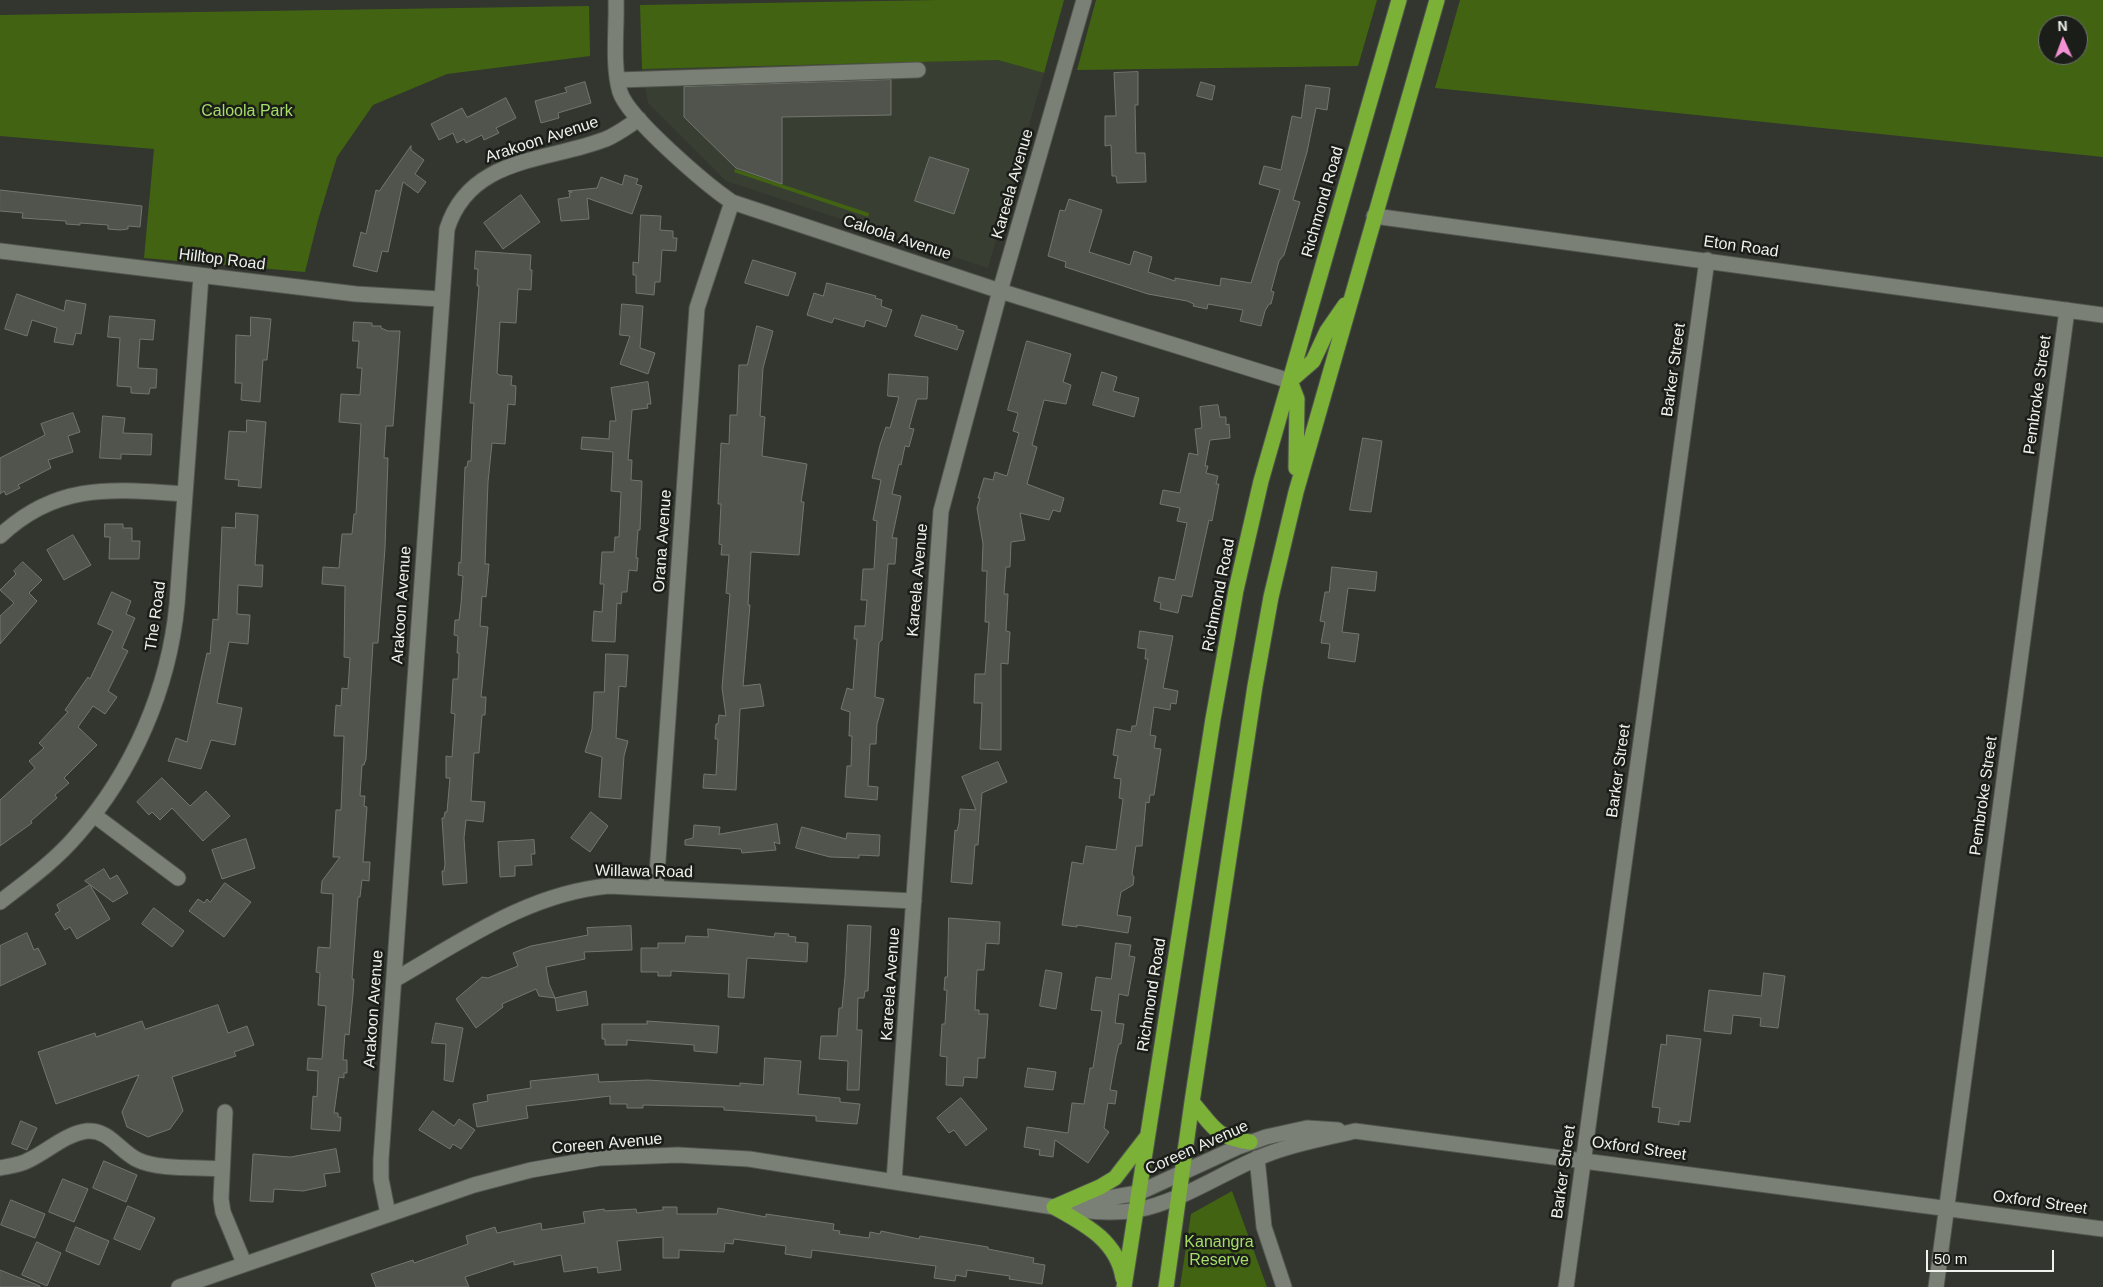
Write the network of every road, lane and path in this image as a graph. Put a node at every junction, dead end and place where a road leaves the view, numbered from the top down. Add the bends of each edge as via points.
1 (616, 0) edge
2 (1084, 0) edge
3 (1399, 0) edge
4 (1436, 0) edge
5 (918, 70) dead end
6 (618, 80) junction
7 (639, 119) junction
8 (732, 202) junction
9 (1374, 216) junction
10 (0, 251) edge
11 (1707, 260) junction
12 (201, 276) junction
13 (1000, 291) junction
14 (1352, 293) junction
15 (440, 299) junction
16 (2067, 310) junction
17 (2103, 315) edge
18 (1290, 381) junction
19 (1296, 492) junction
20 (185, 494) junction
21 (0, 535) edge
22 (94, 815) junction
23 (178, 878) dead end
24 (656, 888) junction
25 (914, 901) junction
26 (0, 902) edge
27 (394, 980) junction
28 (1192, 1102) junction
29 (226, 1112) dead end
30 (1355, 1131) junction
31 (1148, 1136) junction
32 (1250, 1142) junction
33 (1257, 1158) junction
34 (1584, 1160) junction
35 (0, 1168) edge
36 (222, 1169) junction
37 (1182, 1174) junction
38 (894, 1181) junction
39 (1138, 1193) junction
40 (1180, 1195) junction
41 (1054, 1207) junction
42 (1947, 1208) junction
43 (1136, 1210) junction
44 (388, 1214) junction
45 (2103, 1229) edge
46 (244, 1264) junction
47 (1124, 1286) edge
48 (179, 1287) edge
49 (1166, 1287) edge
50 (1284, 1287) edge
51 (1566, 1287) edge
52 (1936, 1287) edge

1 - 6 street, Caloola Avenue
2 - 13 street, Kareela Avenue
3 - 18 highway, Richmond Road
4 - 9 highway
5 - 6 street
6 - 7 street, Caloola Avenue via 623,99
7 - 8 street, Caloola Avenue via 711,188
7 - 15 street, Arakoon Avenue via 605,139 500,169 477,183 458,205 446,229
8 - 13 street, Caloola Avenue
8 - 24 street, Orana Avenue via 700,295 696,321
9 - 11 street, Eton Road
9 - 14 highway
10 - 12 street, Hilltop Road
11 - 16 street, Eton Road
11 - 34 street, Barker Street
12 - 15 street, Hilltop Road via 356,294
12 - 20 street, The Road
13 - 18 street, Caloola Avenue
13 - 25 street, Kareela Avenue via 941,511
14 - 18 highway via 1312,360
14 - 19 highway
15 - 27 street, Arakoon Avenue
16 - 17 street, Eton Road
16 - 42 street, Pembroke Street
18 - 19 highway via 1297,399
18 - 31 highway, Richmond Road via 1261,481 1236,590
19 - 28 highway via 1271,597 1255,686
20 - 21 street via 121,489 74,494 57,498 30,512
20 - 22 street, The Road via 175,625 166,666 138,743
22 - 23 street
22 - 26 street, The Road via 58,855
24 - 25 street, Willawa Road
24 - 27 street, Willawa Road via 609,886 549,898 506,916
25 - 38 street, Kareela Avenue
27 - 44 street, Arakoon Avenue via 381,1159
28 - 32 highway via 1223,1137
28 - 37 highway
29 - 36 street
30 - 32 street, Coreen Avenue via 1307,1128
30 - 33 street, Oxford Street
30 - 34 street, Oxford Street
31 - 39 highway, Richmond Road
31 - 41 highway via 1114,1178
32 - 37 street, Coreen Avenue
33 - 40 street, Oxford Street
33 - 50 street via 1264,1227
34 - 42 street, Oxford Street
34 - 51 street, Barker Street
35 - 36 street via 28,1161 66,1138 88,1131 99,1132 111,1139 129,1156 141,1162
36 - 46 street via 223,1212
37 - 39 street, Coreen Avenue
37 - 40 highway
38 - 41 street, Coreen Avenue
38 - 44 street, Coreen Avenue via 742,1158 626,1156 512,1174
39 - 41 street, Coreen Avenue
39 - 43 highway, Richmond Road
40 - 43 street, Coreen Avenue via 1156,1206
40 - 49 highway
41 - 43 street, Coreen Avenue via 1100,1212
41 - 47 highway via 1103,1238 1118,1261
42 - 45 street, Oxford Street
42 - 52 street, Pembroke Street
43 - 47 highway, Richmond Road
44 - 46 street, Coreen Avenue
46 - 48 street, Coreen Avenue

